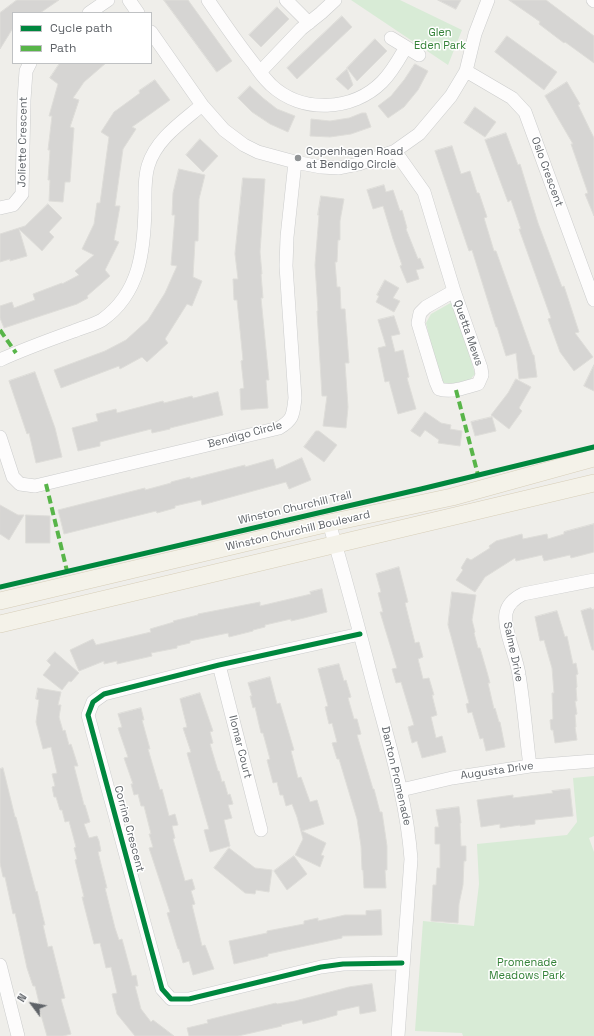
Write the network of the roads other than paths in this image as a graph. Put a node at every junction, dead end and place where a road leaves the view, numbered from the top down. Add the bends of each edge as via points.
1 (108, 0) edge
2 (129, 0) edge
3 (208, 0) edge
4 (286, 0) edge
5 (335, 0) edge
6 (488, 0) edge
7 (90, 12) edge
8 (137, 12) edge
9 (309, 23) junction
10 (152, 33) edge
11 (391, 38) dead end
12 (406, 47) junction
13 (419, 55) dead end
14 (30, 64) edge
15 (466, 71) junction
16 (260, 72) junction
17 (202, 105) junction
18 (395, 151) junction
19 (295, 162) junction
20 (0, 208) edge
21 (454, 291) junction
22 (594, 300) edge
23 (0, 360) edge
24 (0, 437) edge
25 (594, 458) edge
26 (594, 483) edge
27 (329, 524) junction
28 (336, 545) junction
29 (594, 580) edge
30 (0, 601) edge
31 (0, 624) edge
32 (360, 634) junction
33 (219, 664) junction
34 (594, 761) edge
35 (530, 766) junction
36 (401, 790) junction
37 (261, 830) dead end
38 (402, 963) junction
39 (0, 965) edge
40 (18, 1036) edge
41 (398, 1036) edge

1 - 7 street
2 - 8 street
3 - 16 street
4 - 9 street
5 - 9 street
6 - 15 street via 475,34
9 - 16 street via 297,32
10 - 17 street
11 - 12 street
12 - 13 street
12 - 16 street via 393,69 375,88 346,103 311,104 289,97 273,87
14 - 20 street, Joliette Crescent via 26,71 24,100 22,194 13,205
15 - 18 street via 451,96 419,134
15 - 22 street, Oslo Crescent via 512,98 525,112
17 - 19 street via 224,130 244,145 258,152
17 - 23 street via 170,132 148,166 140,263 132,287 119,304 101,320
18 - 19 street via 339,168
18 - 21 street, Quetta Mews via 424,192
19 - 24 street, Bendigo Circle via 286,266 295,398 293,415 288,423 279,428 35,486 20,484 13,478
21 - 21 street, Quetta Mews via 426,307 420,313 418,323 436,382 439,389 447,391 478,384 482,375
25 - 27 main road, Winston Churchill Boulevard via 452,497
26 - 28 main road, Winston Churchill Boulevard
27 - 28 street, Danton Promenade
27 - 30 main road, Winston Churchill Boulevard
28 - 31 main road, Winston Churchill Boulevard
28 - 32 street, Danton Promenade
29 - 35 street, Salme Drive via 523,594 508,605 506,622 519,674
32 - 33 street, Corrine Crescent
32 - 36 street, Danton Promenade
33 - 37 street, Ilomar Court
33 - 38 street, Corrine Crescent via 104,694 93,702 88,715 162,989 171,999 188,999 328,966
34 - 35 street, Augusta Drive
35 - 36 street, Augusta Drive via 452,778
36 - 38 street, Danton Promenade via 411,859
38 - 41 street, Danton Promenade
39 - 40 street

